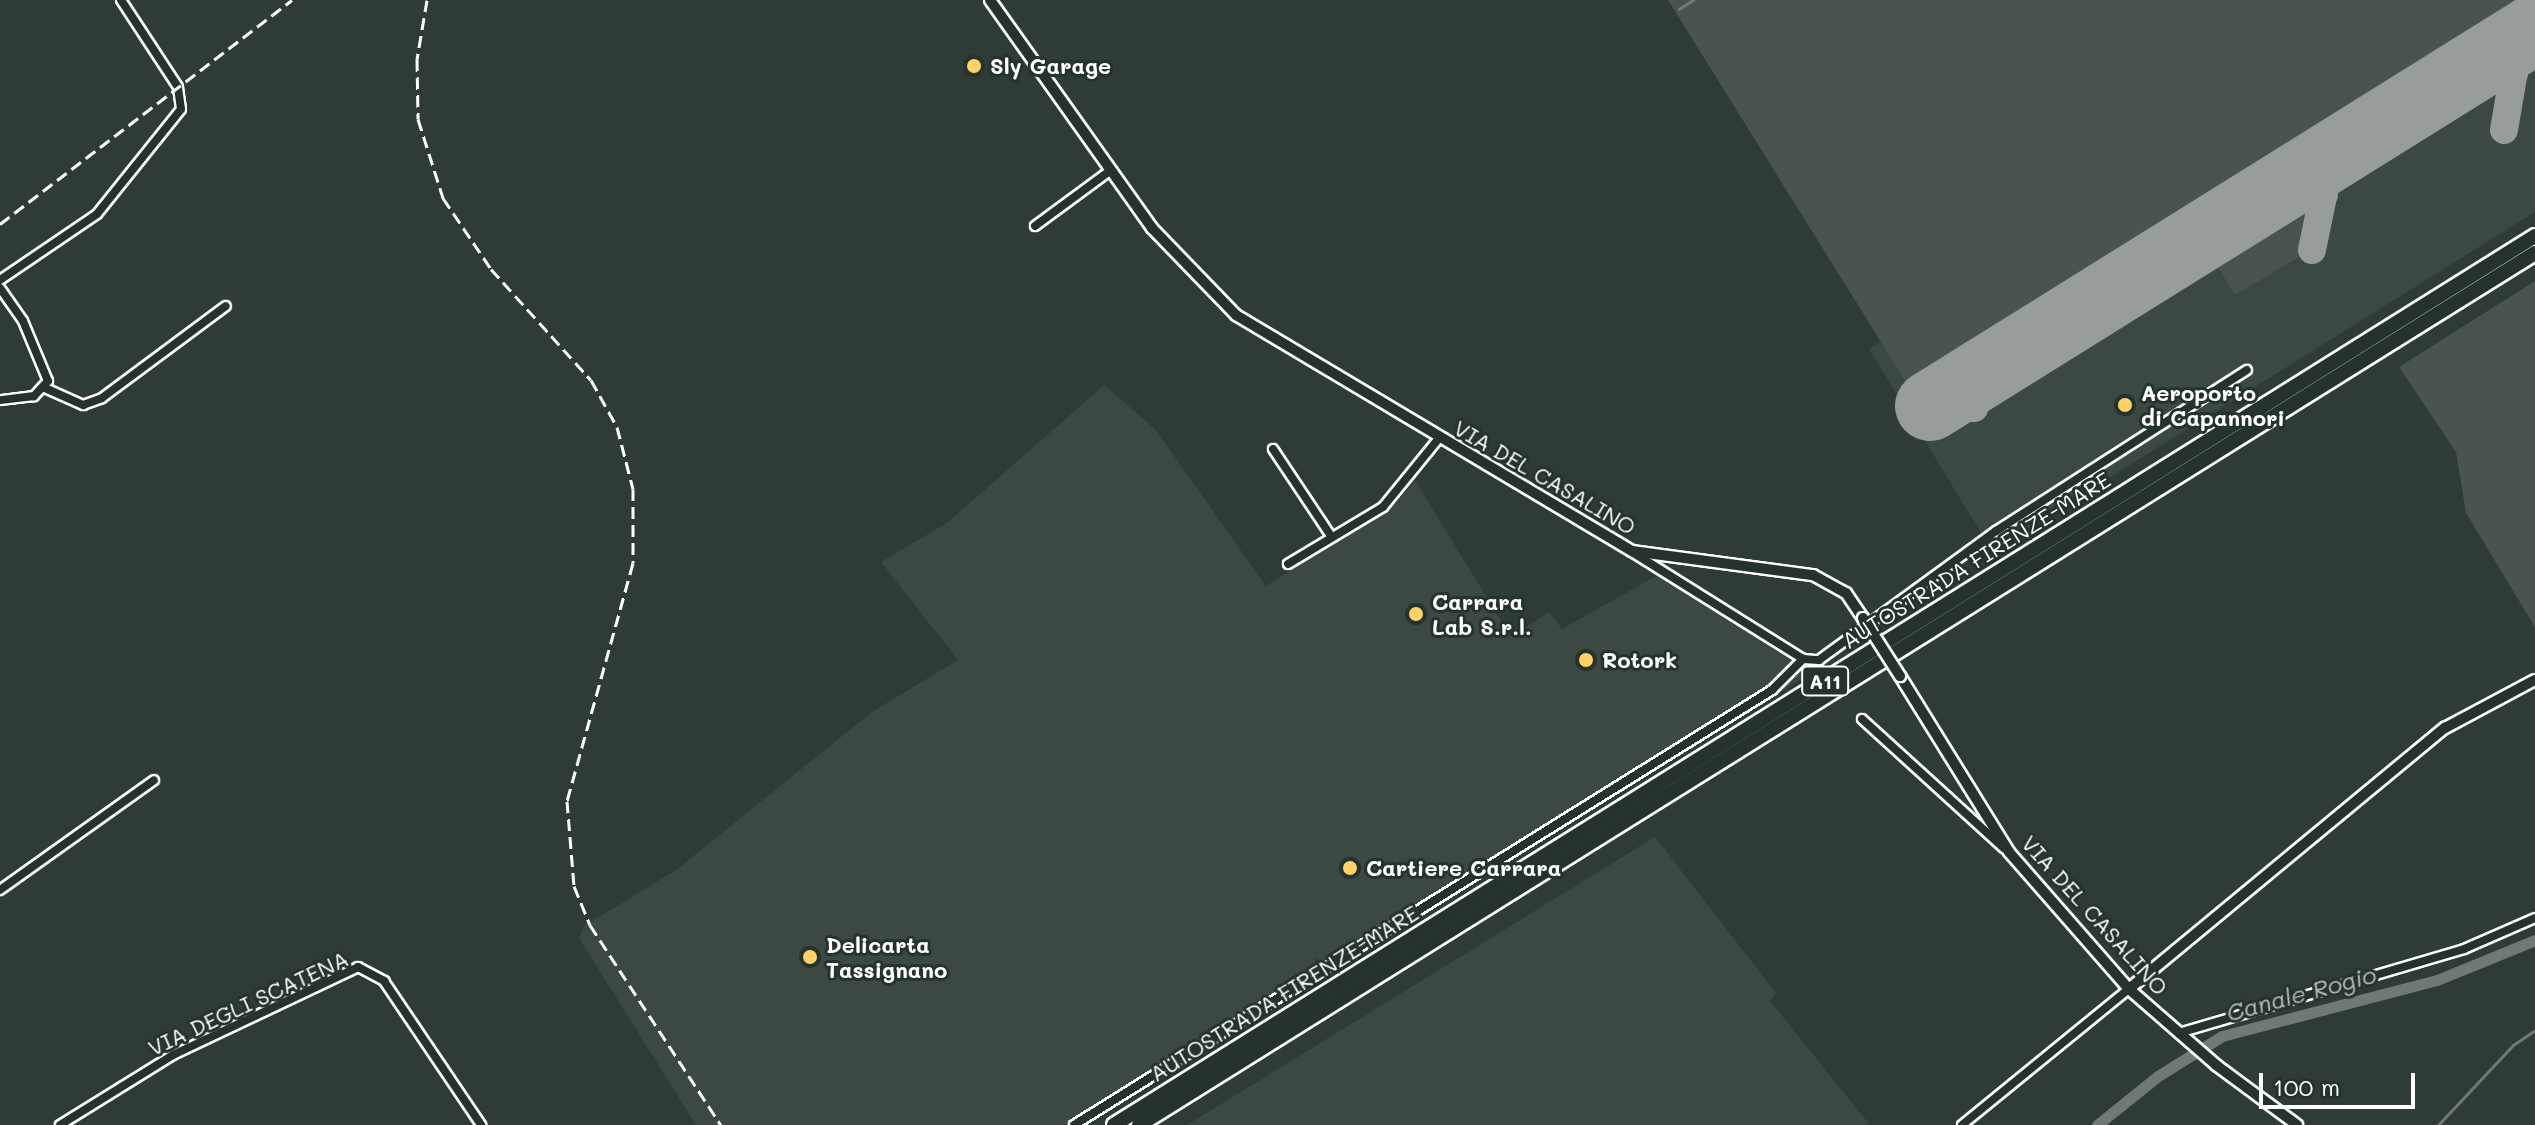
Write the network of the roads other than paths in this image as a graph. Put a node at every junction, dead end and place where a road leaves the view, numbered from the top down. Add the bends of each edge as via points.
1 (121, 0) edge
2 (990, 0) edge
3 (1111, 170) junction
4 (1035, 226) dead end
5 (2535, 236) edge
6 (2535, 253) edge
7 (0, 280) edge
8 (0, 288) edge
9 (226, 306) dead end
10 (2247, 370) dead end
11 (45, 388) junction
12 (0, 400) edge
13 (1439, 438) junction
14 (1273, 449) dead end
15 (1331, 536) junction
16 (1632, 551) junction
17 (1288, 564) dead end
18 (1803, 659) junction
19 (2535, 680) edge
20 (1862, 719) dead end
21 (154, 780) dead end
22 (2009, 852) junction
23 (0, 890) edge
24 (2535, 918) edge
25 (2129, 989) junction
26 (2179, 1033) junction
27 (60, 1125) edge
28 (481, 1125) edge
29 (1074, 1125) edge
30 (1114, 1125) edge
31 (1139, 1125) edge
32 (1962, 1125) edge
33 (2297, 1125) edge

1 - 7 street via 178,87 181,109 103,207
2 - 3 street, VIA DEL CASALINO
3 - 4 street
3 - 13 street, VIA DEL CASALINO via 1181,263 1236,315
5 - 30 highway, AUTOSTRADA FIRENZE-MARE / A11
6 - 31 highway, AUTOSTRADA FIRENZE-MARE / A11
8 - 11 street via 44,363
9 - 11 street via 102,398 83,405
10 - 18 street via 1996,531 1850,642 1819,660
11 - 12 street via 34,396
13 - 15 street via 1388,503
13 - 16 street, VIA DEL CASALINO
14 - 15 street
15 - 17 street
16 - 18 street
16 - 22 street, VIA DEL CASALINO, bridge via 1813,575 1846,593
18 - 29 street via 1772,690
19 - 25 street via 2445,728
20 - 22 street
21 - 23 street
22 - 25 street, VIA DEL CASALINO
24 - 26 street via 2464,949
25 - 26 street, VIA DEL CASALINO
25 - 32 street
26 - 33 street, VIA DEL CASALINO
27 - 28 street, VIA DEGLI SCATENA via 173,1055 358,967 384,981

